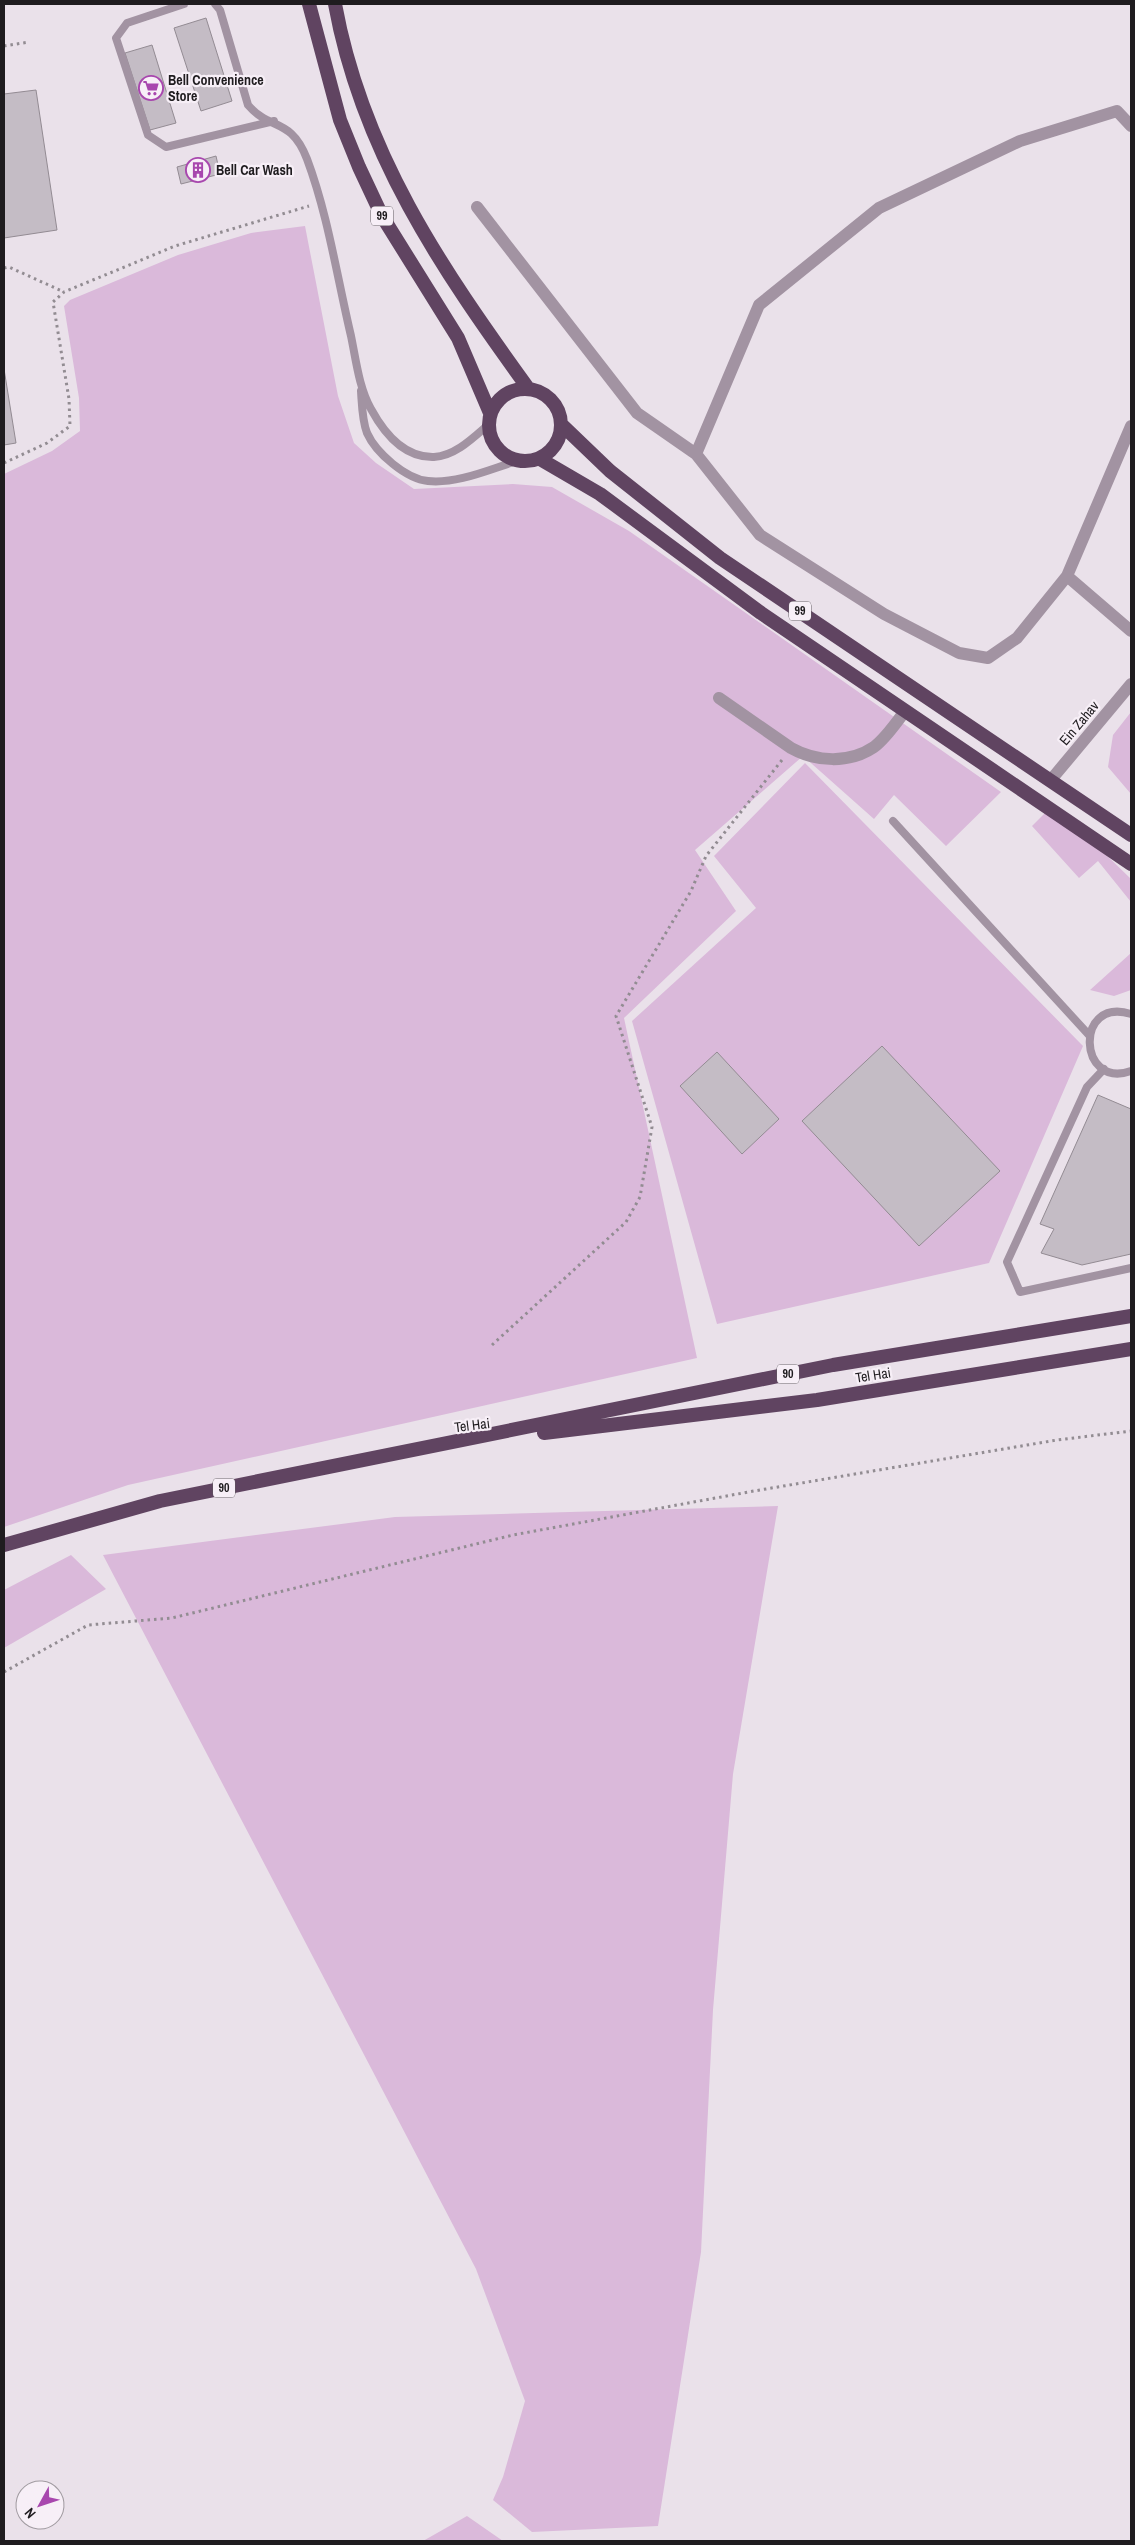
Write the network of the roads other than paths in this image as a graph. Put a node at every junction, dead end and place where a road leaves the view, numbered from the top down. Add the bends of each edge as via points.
1 (184, 4) edge
2 (215, 4) edge
3 (309, 4) edge
4 (334, 4) edge
5 (274, 121) junction
6 (1131, 126) edge
7 (477, 207) dead end
8 (360, 376) junction
9 (528, 388) junction
10 (489, 419) junction
11 (562, 426) junction
12 (1131, 426) edge
13 (696, 454) junction
14 (540, 459) junction
15 (517, 461) junction
16 (1066, 576) junction
17 (1131, 631) edge
18 (1131, 684) edge
19 (719, 698) dead end
20 (905, 711) junction
21 (1050, 781) junction
22 (893, 821) dead end
23 (1131, 835) edge
24 (1131, 864) edge
25 (1129, 1011) edge
26 (1089, 1036) junction
27 (1104, 1069) junction
28 (1129, 1074) edge
29 (1131, 1268) edge
30 (1131, 1316) edge
31 (1131, 1349) edge
32 (447, 1444) junction
33 (4, 1545) edge

1 - 5 lane via 128,23 116,38 148,135 166,147
2 - 5 lane via 220,10 248,105 257,115
3 - 10 highway, 99 via 340,120 359,167 382,216 458,338
4 - 9 highway, 99 via 358,96 400,193 488,332
5 - 8 lane via 294,134 306,158 320,203
6 - 13 street via 1117,111 1020,141 879,208 759,305
7 - 13 street via 637,412
8 - 10 lane via 370,407 386,434 420,456 436,457 453,452
8 - 15 lane via 367,433 398,468 426,481 446,481
9 - 10 highway via 505,394 496,402
9 - 11 highway, 99 via 548,396 561,415
10 - 15 highway, 99 via 490,437 496,448
11 - 14 highway via 556,445
11 - 21 highway, 99 via 610,472 720,558
12 - 16 street
13 - 16 street via 760,535 884,614 960,653 988,658 1018,638
14 - 15 highway
14 - 20 highway, 99 via 600,494 761,614
16 - 17 street
18 - 21 street, Ein Zahav
19 - 20 street via 791,748 828,759 859,754 874,746
20 - 24 highway, 99
21 - 23 highway, 99
22 - 26 lane
25 - 26 lane via 1112,1012 1101,1017
26 - 27 lane via 1092,1057
27 - 28 lane
27 - 29 lane via 1087,1087 1007,1262 1020,1292
30 - 32 highway, Tel Hai / 90 via 833,1365
31 - 32 highway, Tel Hai / 90 via 817,1400
32 - 33 highway, 90 via 160,1501

